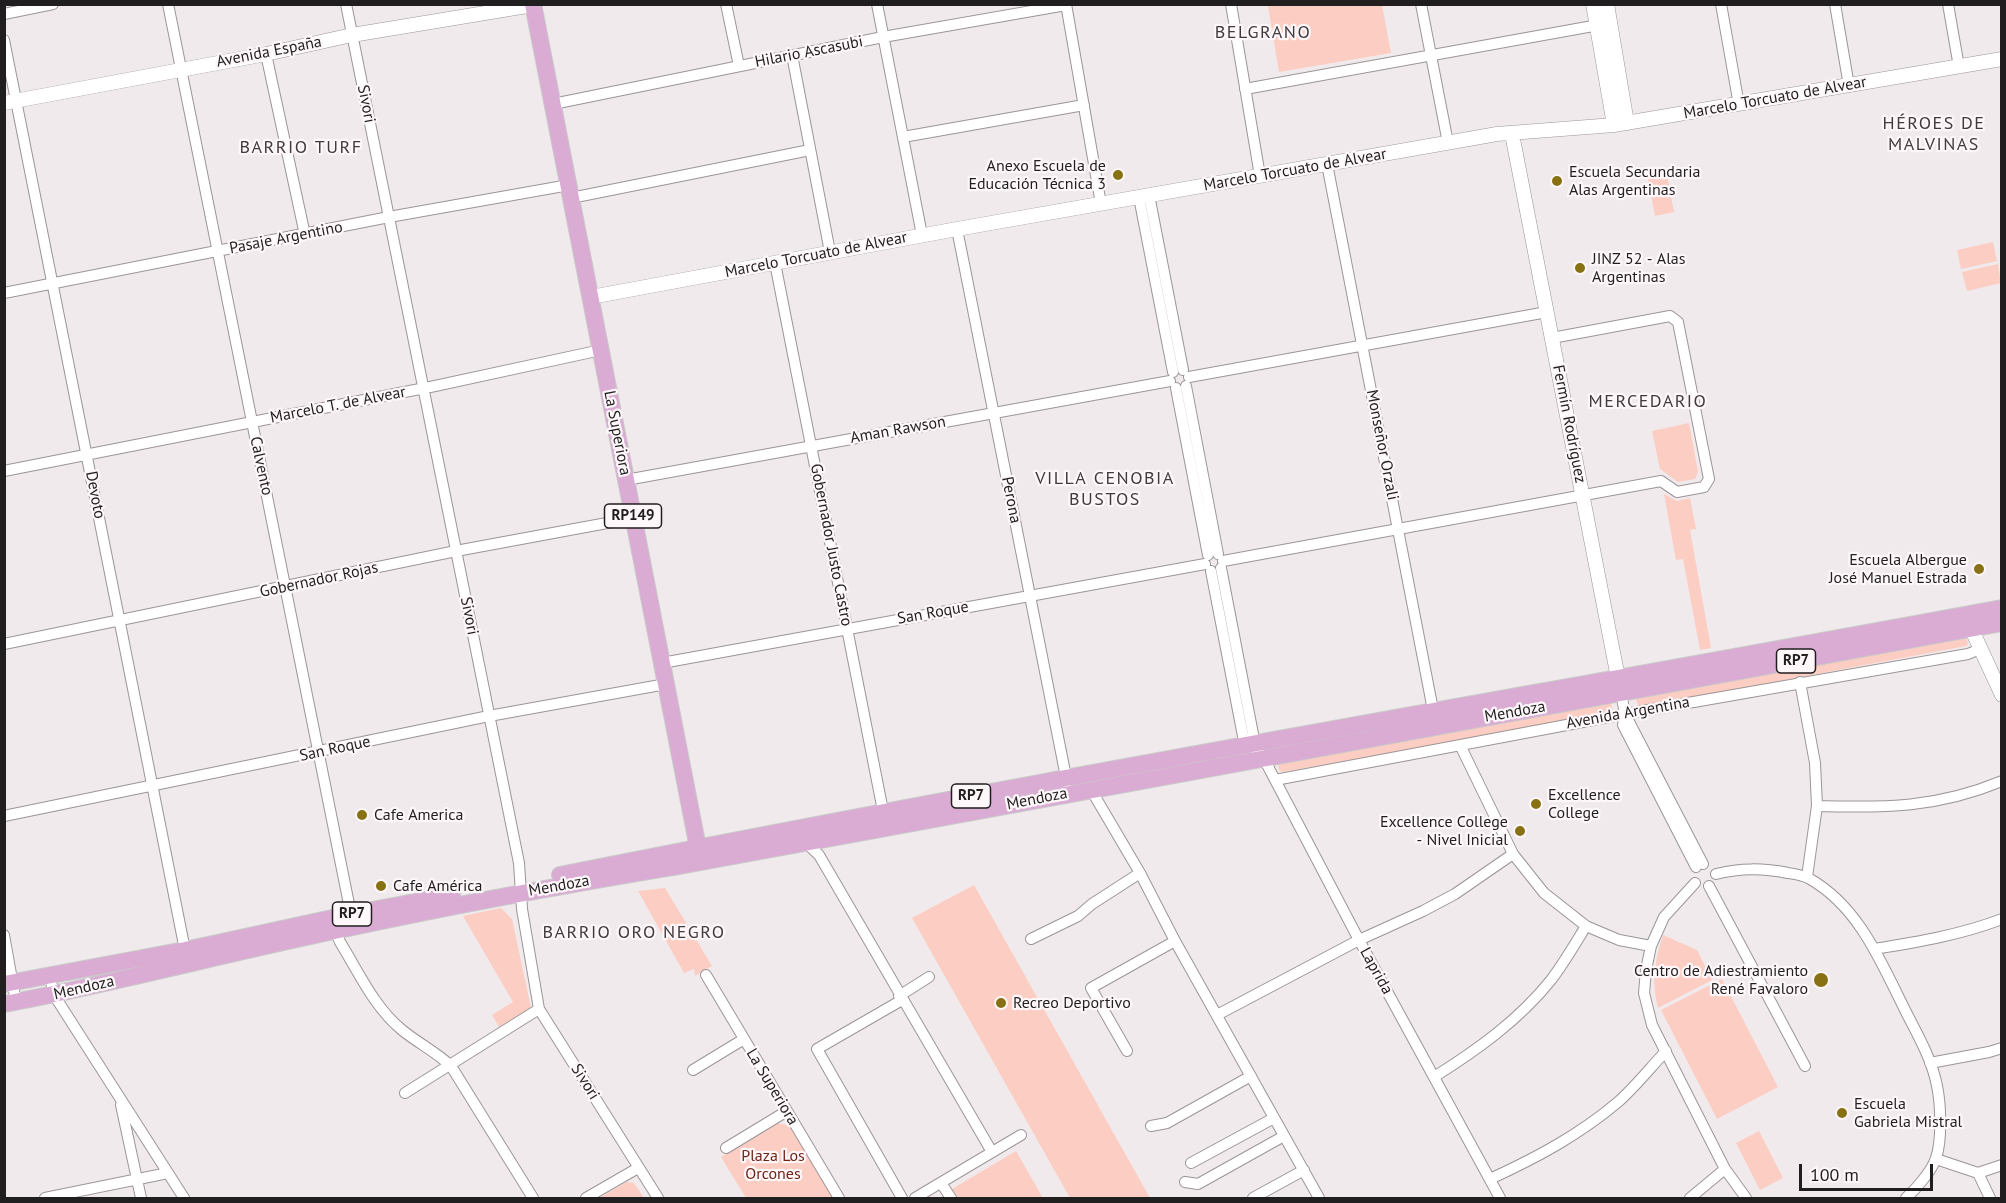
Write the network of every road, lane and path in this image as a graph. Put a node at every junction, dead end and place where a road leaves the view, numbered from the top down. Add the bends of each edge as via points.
1 (53, 4) edge
2 (168, 4) edge
3 (346, 4) edge
4 (726, 4) edge
5 (877, 4) edge
6 (1231, 4) edge
7 (1421, 4) edge
8 (1593, 4) edge
9 (1607, 4) edge
10 (1721, 4) edge
11 (1835, 4) edge
12 (1948, 4) edge
13 (533, 5) edge
14 (1066, 5) edge
15 (4, 14) edge
16 (1603, 24) junction
17 (352, 35) junction
18 (883, 37) junction
19 (4, 40) edge
20 (266, 54) junction
21 (792, 55) junction
22 (1431, 56) junction
23 (2001, 59) edge
24 (740, 66) junction
25 (1959, 67) junction
26 (181, 69) junction
27 (1849, 86) junction
28 (1245, 89) junction
29 (11, 102) edge
30 (553, 104) junction
31 (1084, 105) junction
32 (1739, 105) junction
33 (1620, 124) junction
34 (1512, 134) junction
35 (903, 137) junction
36 (1448, 143) junction
37 (810, 150) junction
38 (1327, 164) junction
39 (1260, 176) junction
40 (570, 191) junction
41 (1144, 196) junction
42 (1101, 204) junction
43 (389, 217) junction
44 (957, 229) junction
45 (305, 235) junction
46 (922, 235) junction
47 (218, 251) junction
48 (830, 252) junction
49 (775, 263) junction
50 (53, 284) junction
51 (4, 293) edge
52 (591, 297) junction
53 (1547, 312) junction
54 (1552, 338) junction
55 (1362, 345) junction
56 (601, 350) junction
57 (1179, 379) junction
58 (423, 388) junction
59 (994, 413) junction
60 (252, 422) junction
61 (811, 446) junction
62 (87, 455) junction
63 (4, 471) edge
64 (626, 480) junction
65 (1582, 495) junction
66 (634, 518) junction
67 (1398, 529) junction
68 (456, 551) junction
69 (1214, 562) junction
70 (286, 587) junction
71 (1030, 596) junction
72 (2001, 608) edge
73 (120, 621) junction
74 (1969, 621) junction
75 (2001, 623) edge
76 (847, 629) junction
77 (4, 644) edge
78 (1980, 649) junction
79 (662, 663) junction
80 (1800, 682) junction
81 (666, 684) junction
82 (1620, 686) junction
83 (2001, 695) edge
84 (1625, 714) junction
85 (489, 716) junction
86 (1435, 719) junction
87 (1250, 744) junction
88 (1460, 744) junction
89 (318, 753) junction
90 (1263, 757) junction
91 (1108, 771) junction
92 (1068, 780) junction
93 (1275, 780) junction
94 (2001, 781) edge
95 (152, 786) junction
96 (1094, 789) junction
97 (1817, 806) junction
98 (4, 816) edge
99 (885, 820) junction
100 (791, 830) junction
101 (826, 831) junction
102 (805, 842) junction
103 (699, 854) junction
104 (1513, 854) junction
105 (819, 855) junction
106 (1700, 866) junction
107 (1140, 873) junction
108 (1716, 874) junction
109 (1807, 877) junction
110 (1695, 883) junction
111 (1709, 886) junction
112 (521, 887) junction
113 (2001, 919) edge
114 (352, 920) junction
115 (1587, 926) junction
116 (335, 930) junction
117 (4, 935) edge
118 (1031, 939) dead end
119 (1359, 940) junction
120 (1175, 941) junction
121 (1651, 946) junction
122 (1874, 949) junction
123 (185, 950) junction
124 (706, 975) dead end
125 (50, 977) junction
126 (929, 977) dead end
127 (9, 984) edge
128 (54, 994) junction
129 (900, 998) junction
130 (10, 1003) edge
131 (539, 1009) junction
132 (1217, 1016) junction
133 (744, 1039) junction
134 (2001, 1048) edge
135 (1127, 1051) dead end
136 (1666, 1051) junction
137 (1930, 1063) junction
138 (451, 1066) junction
139 (1805, 1066) dead end
140 (693, 1070) dead end
141 (1251, 1076) junction
142 (1434, 1077) junction
143 (405, 1093) dead end
144 (120, 1097) junction
145 (787, 1111) junction
146 (1274, 1118) junction
147 (1151, 1126) dead end
148 (1021, 1135) dead end
149 (1284, 1136) junction
150 (726, 1148) dead end
151 (992, 1152) junction
152 (1936, 1159) junction
153 (1191, 1162) dead end
154 (2001, 1165) edge
155 (638, 1168) junction
156 (1725, 1169) junction
157 (1304, 1170) junction
158 (168, 1173) junction
159 (1978, 1173) junction
160 (1490, 1179) junction
161 (137, 1180) junction
162 (1185, 1182) dead end
163 (941, 1183) junction
164 (45, 1198) edge
165 (141, 1198) edge
166 (184, 1198) edge
167 (533, 1198) edge
168 (586, 1198) edge
169 (658, 1198) edge
170 (839, 1198) edge
171 (902, 1198) edge
172 (915, 1198) edge
173 (951, 1198) edge
174 (1253, 1198) edge
175 (1319, 1198) edge
176 (1500, 1198) edge
177 (1690, 1198) edge
178 (1746, 1198) edge
179 (1906, 1198) edge
180 (1990, 1198) edge

1 - 15 street
2 - 26 street, Calvento
3 - 17 street, Sivori
4 - 24 street
5 - 18 street
6 - 28 street
7 - 22 street
8 - 16 street
9 - 16 street
10 - 32 street
11 - 27 street
12 - 25 street
13 - 17 street, Avenida España
13 - 30 main road, La Superiora / RP149
14 - 18 street, Hilario Ascasubi
14 - 31 street
16 - 22 street
16 - 33 street
17 - 20 street, Avenida España
17 - 43 street, Sivori
18 - 21 street, Hilario Ascasubi
18 - 35 street
19 - 29 street, Devoto
20 - 26 street, Avenida España
20 - 45 street
21 - 24 street, Hilario Ascasubi
21 - 37 street
22 - 28 street
22 - 36 street
23 - 25 street, Marcelo Torcuato de Alvear
24 - 30 street, Hilario Ascasubi
25 - 27 street, Marcelo Torcuato de Alvear
26 - 29 street, Avenida España
26 - 47 street, Calvento
27 - 32 street, Marcelo Torcuato de Alvear
28 - 39 street
29 - 50 street, Devoto
30 - 40 main road, La Superiora / RP149
31 - 35 street
31 - 42 street
32 - 33 street, Marcelo Torcuato de Alvear
33 - 34 street, Marcelo Torcuato de Alvear
34 - 36 street, Marcelo Torcuato de Alvear
34 - 53 street, Fermín Rodríguez
35 - 46 street
36 - 38 street, Marcelo Torcuato de Alvear
37 - 40 street, Pasaje Argentino
37 - 48 street
38 - 39 street, Marcelo Torcuato de Alvear
38 - 55 street, Monseñor Orzali
39 - 41 street, Marcelo Torcuato de Alvear
40 - 43 street, Pasaje Argentino
40 - 52 main road, La Superiora / RP149
41 - 42 street, Marcelo Torcuato de Alvear
41 - 57 street, Laprida
42 - 44 street, Marcelo Torcuato de Alvear
43 - 45 street, Pasaje Argentino
43 - 58 street, Sivori
44 - 46 street, Marcelo Torcuato de Alvear
44 - 59 street, Perona
45 - 47 street, Pasaje Argentino
46 - 48 street, Marcelo Torcuato de Alvear
47 - 50 street, Pasaje Argentino
47 - 60 street, Calvento
48 - 49 street, Marcelo Torcuato de Alvear
49 - 52 street, Marcelo Torcuato de Alvear
49 - 61 street, Gobernador Justo Castro
50 - 51 street, Pasaje Argentino
50 - 62 street, Devoto
52 - 56 main road, La Superiora / RP149
53 - 54 street, Fermín Rodríguez
53 - 55 street, Aman Rawson
54 - 65 street, Fermín Rodríguez
54 - 65 street, San Roque via 1670,316 1678,322 1709,479 1704,487 1677,492 1661,481
55 - 57 street, Aman Rawson
55 - 67 street, Monseñor Orzali
56 - 58 street, Marcelo T. de Alvear
56 - 64 main road, La Superiora / RP149
57 - 59 street, Aman Rawson
57 - 69 street, Laprida
58 - 60 street, Marcelo T. de Alvear
58 - 68 street, Sivori
59 - 61 street, Aman Rawson
59 - 71 street, Perona
60 - 62 street, Marcelo T. de Alvear
60 - 70 street, Calvento
61 - 64 street, Aman Rawson
61 - 76 street, Gobernador Justo Castro
62 - 63 street, Marcelo T. de Alvear
62 - 73 street, Devoto
64 - 66 main road, La Superiora / RP149
65 - 67 street, San Roque
65 - 82 street, Fermín Rodríguez
66 - 68 street, Gobernador Rojas
66 - 79 main road, La Superiora / RP149
67 - 69 street, San Roque
67 - 86 street, Monseñor Orzali
68 - 70 street, Gobernador Rojas
68 - 85 street, Sivori
69 - 71 street, San Roque
69 - 87 street, Laprida via 1243,736
70 - 73 street, Gobernador Rojas
70 - 89 street, Calvento
71 - 76 street, San Roque
71 - 92 street, Perona
72 - 74 main road, Mendoza / RP7
73 - 77 street, Gobernador Rojas
73 - 95 street, Devoto
74 - 75 main road, Mendoza / RP7
74 - 78 street
74 - 82 main road, Mendoza / RP7
76 - 79 street, San Roque
76 - 99 street, Gobernador Justo Castro
78 - 80 street, Avenida Argentina
78 - 83 street
79 - 81 main road, La Superiora / RP149
80 - 84 street, Avenida Argentina
80 - 97 street via 1815,763
81 - 85 street, San Roque
81 - 103 main road, La Superiora / RP149
82 - 84 street, Fermín Rodríguez
82 - 86 main road, Mendoza / RP7
84 - 88 street, Avenida Argentina
84 - 106 street, Fermín Rodríguez
85 - 89 street, San Roque
85 - 112 street, Sivori
86 - 87 main road, Mendoza / RP7
86 - 90 main road, Mendoza / RP7
87 - 90 street, Laprida
87 - 91 main road, Mendoza / RP7
88 - 93 street, Avenida Argentina
88 - 104 street
89 - 95 street, San Roque
89 - 114 street, Calvento
90 - 93 street, Laprida
90 - 96 main road, Mendoza / RP7
91 - 92 main road, Mendoza / RP7
91 - 96 street
92 - 96 main road, Mendoza / RP7
92 - 99 main road, Mendoza / RP7
92 - 99 main road, Mendoza / RP7 via 1048,797
93 - 119 street, Laprida
94 - 97 street via 1928,803
95 - 98 street, San Roque
95 - 123 street, Devoto
96 - 107 street
97 - 109 street
99 - 101 main road, Mendoza / RP7
100 - 101 main road, Mendoza / RP7
100 - 102 street
100 - 103 main road, Mendoza / RP7
101 - 102 main road, Mendoza / RP7
101 - 105 street
102 - 103 main road, Mendoza / RP7
102 - 105 street
103 - 112 main road, Mendoza / RP7
104 - 115 street via 1544,893
104 - 119 street via 1455,894
105 - 129 street
106 - 108 street via 1712,867
106 - 110 street via 1692,876
107 - 118 street via 1078,916
107 - 120 street
108 - 109 street via 1737,868 1766,868
108 - 111 street
109 - 122 street via 1847,909
110 - 111 street
110 - 121 street via 1664,917
111 - 139 street
112 - 114 main road, Mendoza / RP7
112 - 131 street, Sivori
113 - 122 street via 1972,931
114 - 116 main road, Mendoza / RP7
114 - 123 main road, Mendoza / RP7
115 - 121 street via 1619,940
115 - 142 street via 1551,980 1513,1020 1473,1053
116 - 128 main road, Mendoza / RP7
116 - 138 street via 379,1005 401,1029
117 - 127 street
119 - 132 street
119 - 142 street, Laprida
120 - 132 street
120 - 135 street via 1090,988
121 - 136 street via 1644,993 1652,1025
122 - 137 street
123 - 125 main road, Mendoza / RP7
124 - 133 street, La Superiora
125 - 127 main road, Mendoza / RP7
125 - 128 street
126 - 129 street
127 - 130 street
128 - 130 main road, Mendoza / RP7
128 - 144 street
129 - 151 street
129 - 171 street via 817,1049
131 - 138 street
131 - 155 street, Sivori
132 - 141 street
133 - 140 street
133 - 145 street, La Superiora
134 - 137 street
136 - 156 street
136 - 160 street via 1620,1100 1582,1130
137 - 152 street via 1938,1086 1940,1124
138 - 143 street
138 - 167 street
141 - 146 street
141 - 147 street via 1167,1123
142 - 160 street, Laprida
144 - 158 street
144 - 161 street
145 - 150 street
145 - 170 street, La Superiora
146 - 149 street
146 - 153 street
148 - 151 street
149 - 157 street
149 - 162 street via 1198,1184
151 - 163 street
152 - 159 street
152 - 179 street
154 - 159 street
155 - 168 street
155 - 169 street, Sivori
156 - 177 street
156 - 178 street
157 - 174 street
157 - 175 street
158 - 161 street
158 - 166 street
159 - 180 street
160 - 176 street, Laprida
161 - 164 street
161 - 165 street
163 - 172 street
163 - 173 street

